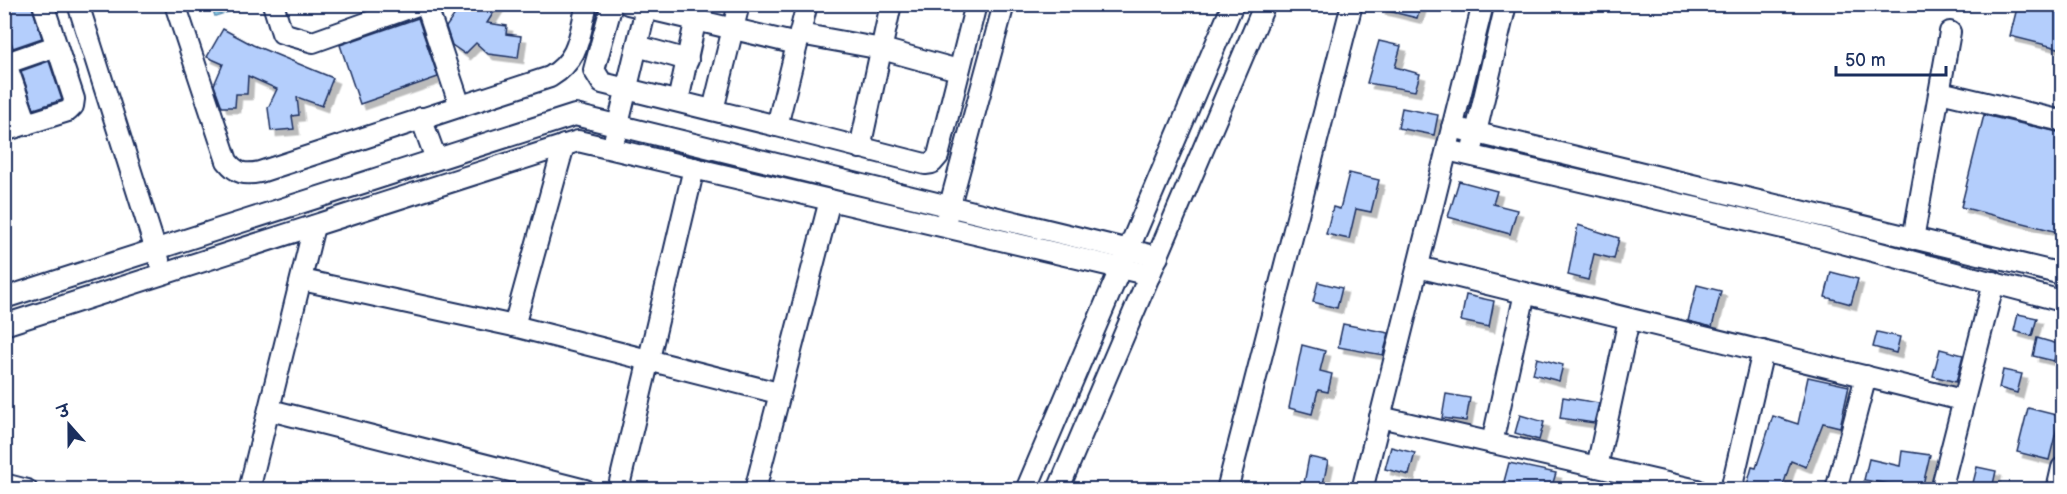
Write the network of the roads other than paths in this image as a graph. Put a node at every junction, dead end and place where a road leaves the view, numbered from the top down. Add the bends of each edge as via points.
1 (43, 4) edge
2 (78, 4) edge
3 (175, 4) edge
4 (273, 4) edge
5 (420, 4) edge
6 (426, 4) edge
7 (587, 4) edge
8 (612, 4) edge
9 (739, 4) edge
10 (807, 4) edge
11 (891, 4) edge
12 (976, 4) edge
13 (1004, 4) edge
14 (1233, 4) edge
15 (1265, 4) edge
16 (1352, 4) edge
17 (1483, 4) edge
18 (1506, 4) edge
19 (640, 6) edge
20 (697, 12) edge
21 (733, 29) junction
22 (1950, 32) dead end
23 (799, 39) junction
24 (56, 46) junction
25 (637, 46) junction
26 (882, 49) junction
27 (687, 60) junction
28 (5, 62) edge
29 (958, 70) junction
30 (627, 89) junction
31 (1940, 92) junction
32 (678, 101) junction
33 (460, 106) junction
34 (713, 110) junction
35 (421, 118) junction
36 (2062, 121) edge
37 (27, 124) junction
38 (617, 124) junction
39 (777, 126) junction
40 (1452, 127) junction
41 (4, 131) edge
42 (1476, 132) junction
43 (564, 145) junction
44 (860, 148) junction
45 (613, 149) junction
46 (1447, 150) junction
47 (1471, 156) junction
48 (436, 159) junction
49 (694, 168) junction
50 (830, 200) junction
51 (951, 206) junction
52 (314, 226) junction
53 (943, 226) junction
54 (1913, 239) junction
55 (1941, 246) junction
56 (156, 249) junction
57 (1129, 250) junction
58 (1158, 257) junction
59 (1418, 267) junction
60 (1935, 267) junction
61 (1121, 268) junction
62 (164, 274) junction
63 (2062, 274) edge
64 (1150, 275) junction
65 (302, 280) junction
66 (1994, 282) junction
67 (1525, 293) junction
68 (4, 298) edge
69 (2062, 301) edge
70 (1629, 318) junction
71 (4, 325) edge
72 (514, 326) junction
73 (1763, 351) junction
74 (649, 362) junction
75 (1866, 376) junction
76 (778, 393) junction
77 (1962, 400) junction
78 (270, 410) junction
79 (1380, 417) junction
80 (1492, 443) junction
81 (1597, 466) junction
82 (2062, 468) edge
83 (4, 484) edge
84 (27, 489) edge
85 (249, 489) edge
86 (585, 489) edge
87 (618, 489) edge
88 (755, 489) edge
89 (1026, 489) edge
90 (1058, 489) edge
91 (1227, 489) edge
92 (1362, 489) edge
93 (1697, 489) edge
94 (1731, 489) edge
95 (1836, 489) edge
96 (1941, 489) edge
97 (2057, 489) edge

1 - 24 street
2 - 56 street
3 - 35 street via 227,162 234,171 260,172
4 - 5 street via 282,33 313,42
6 - 33 street
7 - 33 street via 575,54 566,68 550,77
8 - 30 street via 594,70 603,83
9 - 21 street
10 - 23 street
11 - 26 street
12 - 29 street
13 - 51 street
14 - 57 street
15 - 58 street
16 - 91 street
17 - 40 street
18 - 42 street
19 - 20 street
19 - 25 street
20 - 21 street
20 - 27 street
21 - 23 street
21 - 34 street
22 - 31 street
23 - 26 street
23 - 39 street
24 - 28 street
24 - 37 street via 73,106
25 - 27 street
25 - 30 street
26 - 29 street
26 - 44 street
27 - 32 street
28 - 37 street
29 - 44 street via 938,156 932,162 925,164
30 - 32 street
30 - 38 street
31 - 36 street
31 - 54 street
32 - 34 street
33 - 35 street
34 - 39 street
35 - 48 street
37 - 41 street
38 - 45 street
38 - 48 street via 575,115
38 - 51 street
39 - 44 street
40 - 42 street
40 - 46 street
42 - 47 street
42 - 54 street
43 - 45 street via 578,141
43 - 52 street
43 - 72 street
45 - 49 street
46 - 47 street
46 - 59 street
47 - 60 street
48 - 56 street
49 - 50 street
49 - 74 street
50 - 53 street
50 - 76 street
51 - 53 street
51 - 57 street
52 - 62 street
52 - 65 street
53 - 61 street
54 - 55 street
55 - 60 street
55 - 63 street
56 - 62 street
56 - 68 street
57 - 58 street
57 - 61 street
58 - 64 street
59 - 67 street
59 - 79 street
60 - 66 street
61 - 64 street
61 - 89 street
62 - 71 street
64 - 90 street
65 - 72 street
65 - 78 street
66 - 69 street
66 - 77 street
67 - 70 street
67 - 80 street
70 - 73 street
70 - 81 street
72 - 74 street
73 - 75 street
73 - 94 street
74 - 76 street
74 - 87 street
75 - 77 street
75 - 95 street
76 - 88 street
77 - 96 street
78 - 85 street
78 - 86 street
79 - 80 street
79 - 92 street
80 - 81 street
81 - 93 street
82 - 97 street
83 - 84 street

